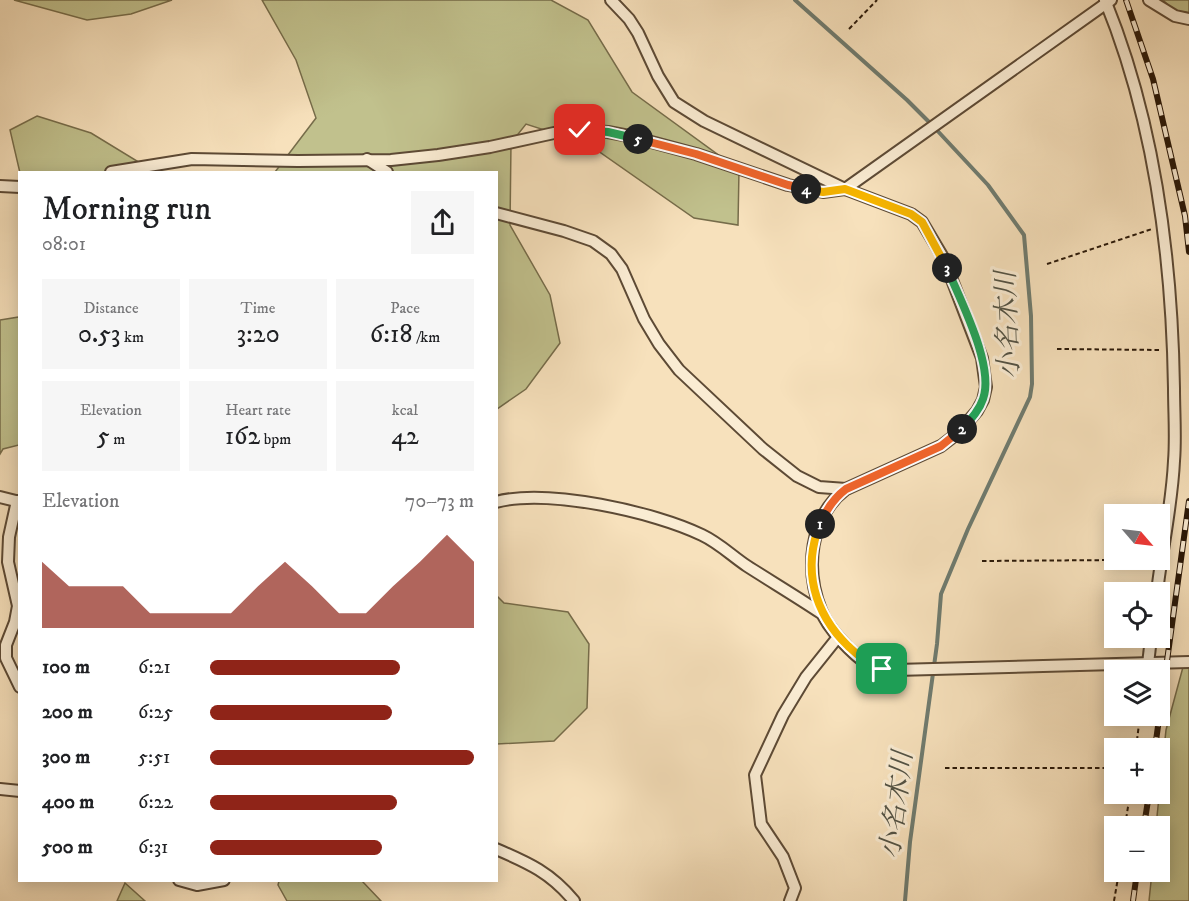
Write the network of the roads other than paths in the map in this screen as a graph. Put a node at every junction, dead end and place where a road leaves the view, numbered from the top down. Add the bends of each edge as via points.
1 (611, 0) edge
2 (1149, 0) edge
3 (1107, 1) edge
4 (1189, 20) edge
5 (367, 159) junction
6 (117, 171) edge
7 (385, 171) edge
8 (0, 186) edge
9 (18, 186) edge
10 (845, 189) junction
11 (498, 214) edge
12 (846, 489) junction
13 (0, 497) edge
14 (18, 502) edge
15 (498, 502) edge
16 (1158, 582) edge
17 (18, 606) edge
18 (18, 606) edge
19 (821, 613) junction
20 (838, 637) junction
21 (1189, 662) edge
22 (1170, 663) edge
23 (1104, 665) edge
24 (18, 683) edge
25 (0, 789) edge
26 (18, 791) edge
27 (498, 850) edge
28 (186, 882) edge
29 (213, 882) edge
30 (574, 901) edge
31 (790, 901) edge

1 - 10 street via 633,26 674,102 704,121
2 - 4 street
3 - 10 street
3 - 16 street via 1132,76 1164,225 1173,350 1174,462
5 - 6 street via 192,159
5 - 7 street
5 - 10 street via 438,155 580,130 608,132 696,154 788,185 823,192
8 - 9 street
10 - 12 street via 911,214 922,222 944,259 975,335 986,387 977,411 941,446
11 - 12 street via 593,241 611,254 622,269 644,319 679,370 797,476 819,487
12 - 19 street via 824,513 816,535 812,580
13 - 14 street
14 - 18 street via 9,537 8,562
15 - 19 street via 548,498 608,506 677,524 722,546
17 - 24 street via 6,658
19 - 20 street
20 - 23 street via 871,666 896,670
20 - 31 street via 806,677 783,715 755,775 761,824 783,857 795,888
21 - 22 street
25 - 26 street
27 - 30 street via 529,862 563,887
28 - 29 street

